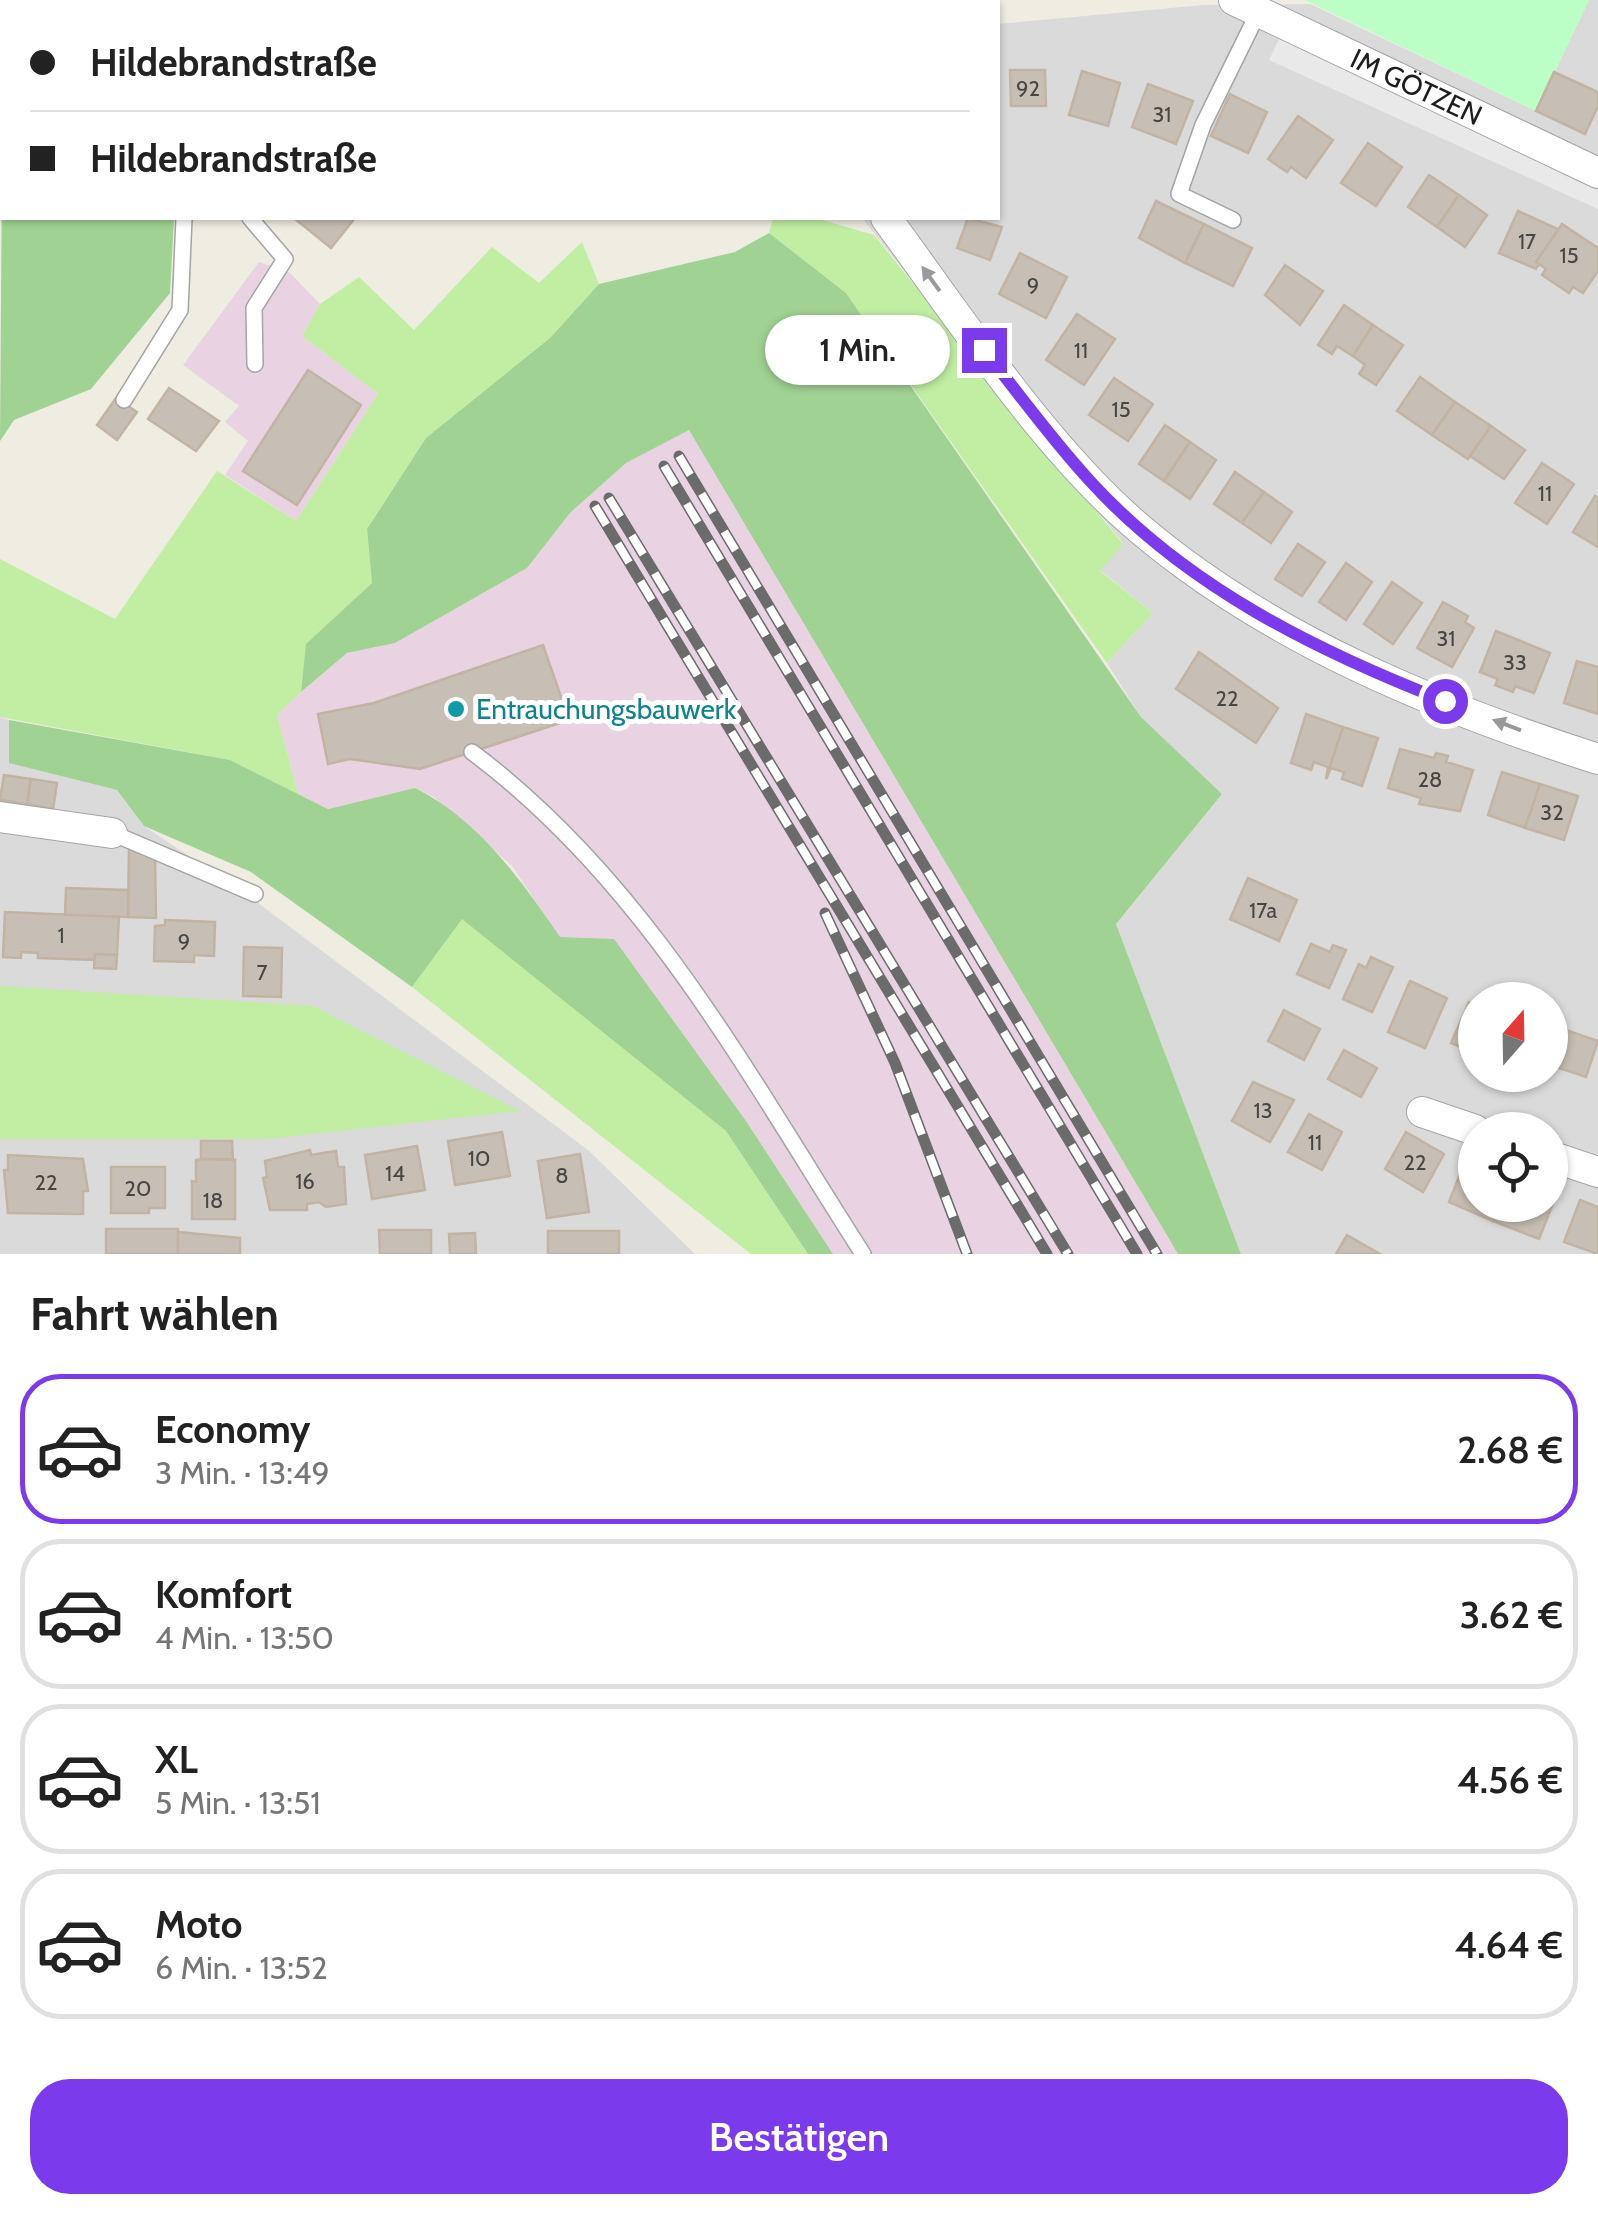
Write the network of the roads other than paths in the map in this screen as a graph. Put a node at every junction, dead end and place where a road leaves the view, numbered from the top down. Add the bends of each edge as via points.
1 (1246, 7) edge
2 (1598, 173) edge
3 (184, 220) edge
4 (252, 220) edge
5 (887, 220) edge
6 (1234, 220) dead end
7 (255, 364) dead end
8 (124, 400) dead end
9 (472, 752) dead end
10 (1598, 759) edge
11 (0, 818) edge
12 (112, 833) joint
13 (254, 894) dead end
14 (1422, 1112) dead end
15 (1458, 1124) edge
16 (1568, 1162) edge
17 (1598, 1172) edge
18 (863, 1254) edge

1 - 2 street, IM GÖTZEN
1 - 6 lane via 1179,194
3 - 8 lane via 180,310
4 - 7 lane via 285,259 254,308
10 -> 5 street via 1346,663 1240,605 1139,529 1090,481 995,365
9 - 18 lane via 585,849 674,958
11 - 12 street
12 - 13 lane
14 - 15 street
16 - 17 street

